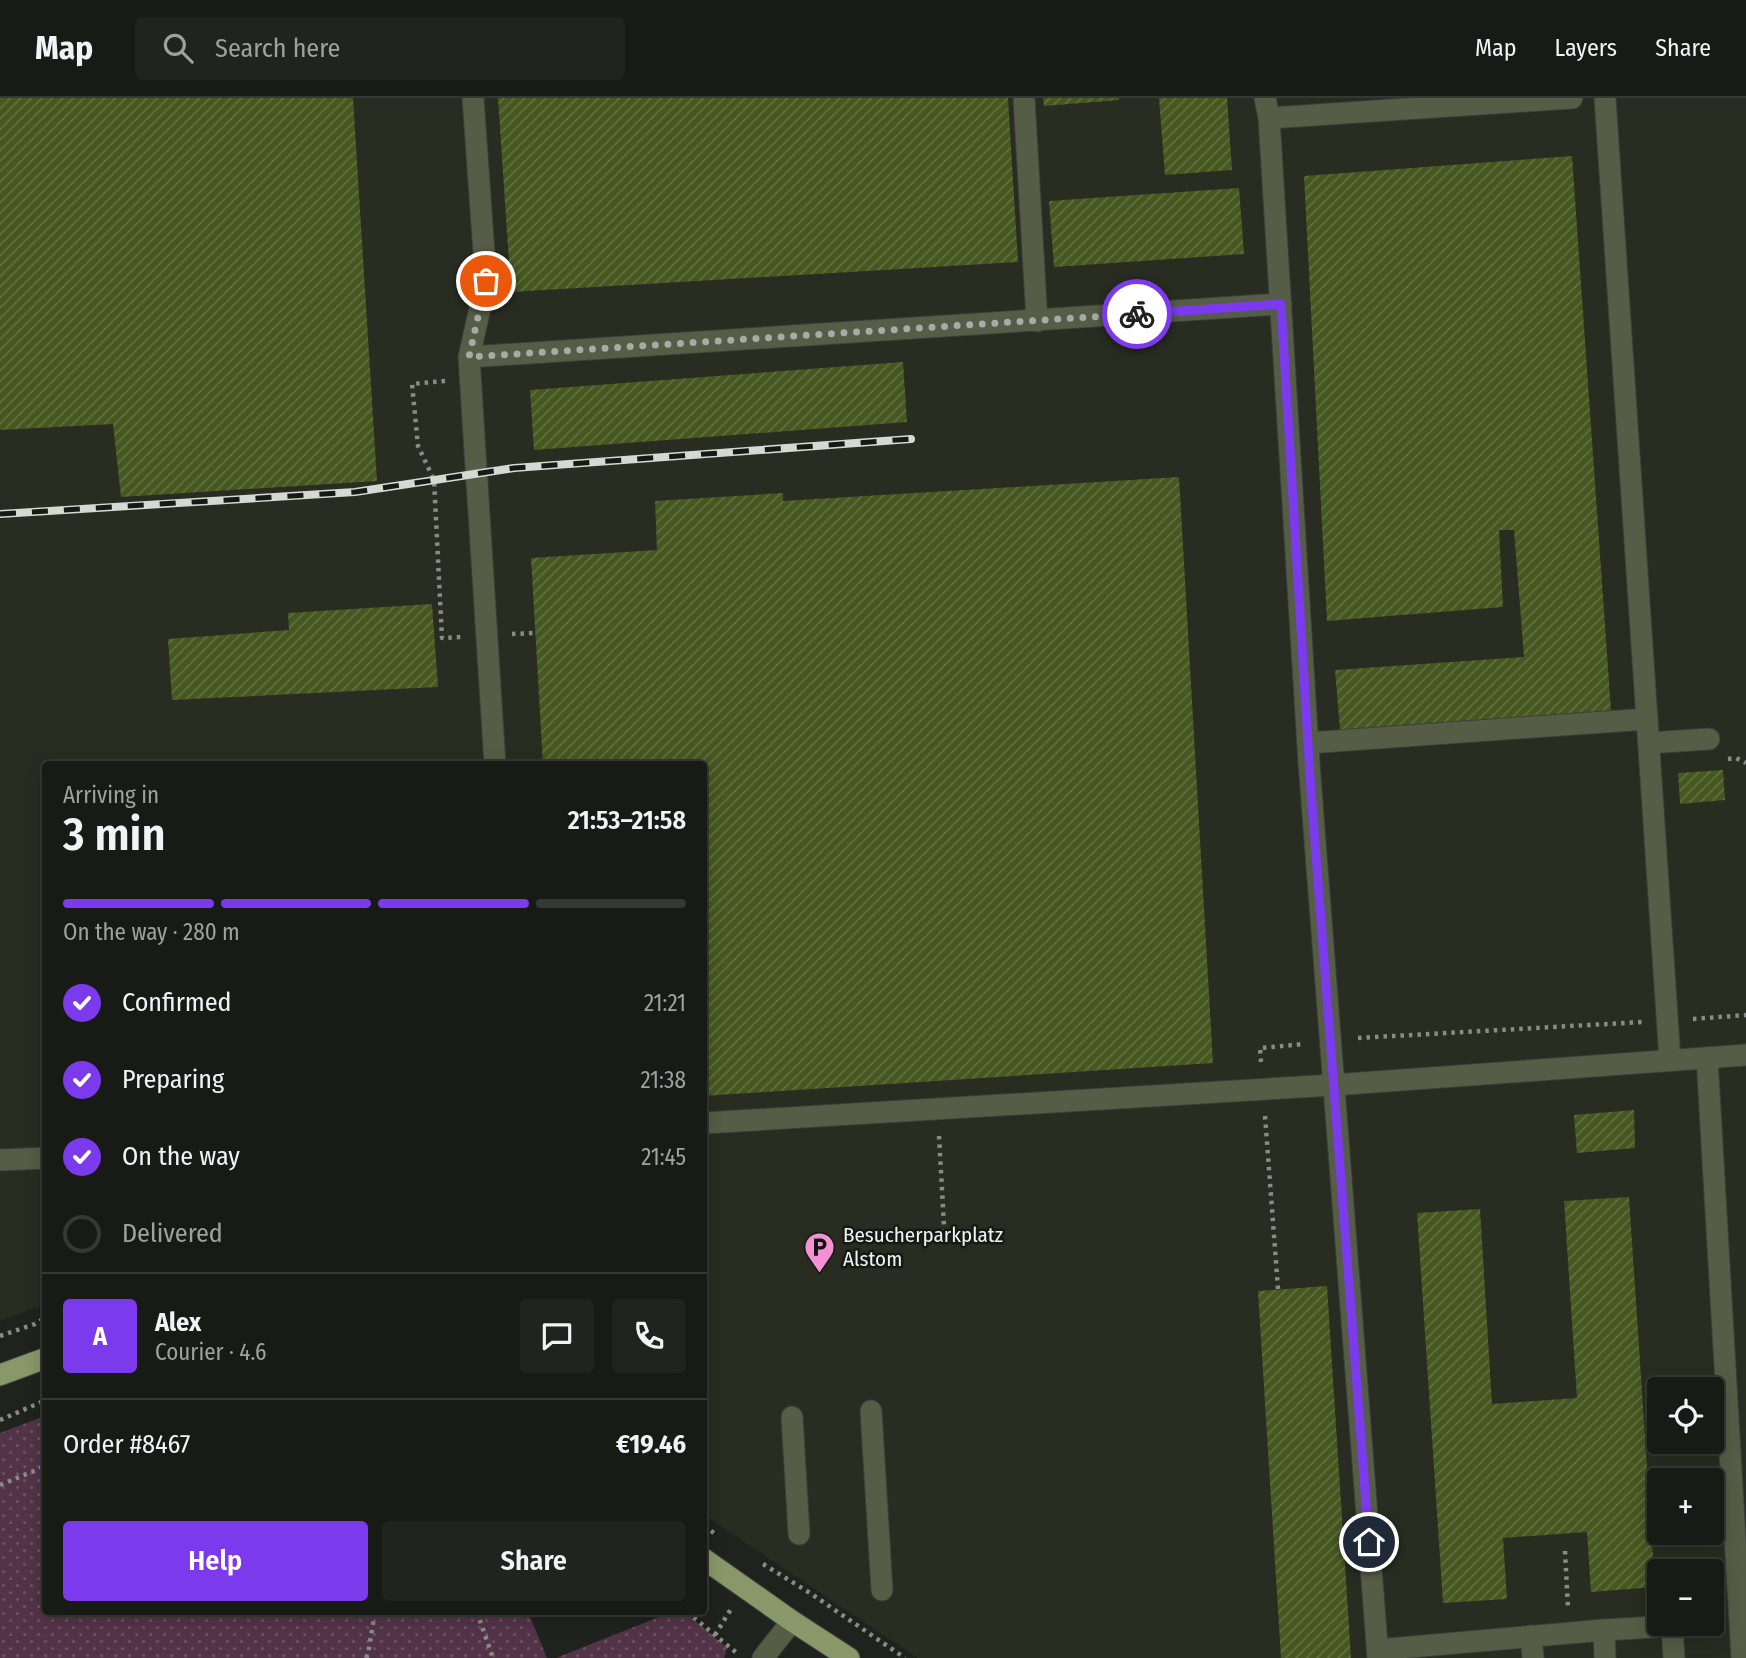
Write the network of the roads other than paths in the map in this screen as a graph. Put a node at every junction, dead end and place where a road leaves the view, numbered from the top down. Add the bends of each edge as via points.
1 (473, 98) edge
2 (1024, 98) edge
3 (1572, 98) edge
4 (1605, 98) edge
5 (1267, 108) edge
6 (1281, 304) junction
7 (1037, 321) junction
8 (470, 368) junction
9 (1647, 719) junction
10 (1709, 739) dead end
11 (1308, 743) junction
12 (1649, 743) junction
13 (495, 761) edge
14 (1746, 1055) edge
15 (1707, 1058) junction
16 (1670, 1060) junction
17 (1333, 1086) junction
18 (707, 1123) edge
19 (42, 1158) edge
20 (0, 1160) edge
21 (42, 1359) edge
22 (3, 1374) edge
23 (871, 1411) dead end
24 (792, 1417) dead end
25 (799, 1534) dead end
26 (707, 1566) edge
27 (882, 1590) dead end
28 (792, 1620) junction
29 (1743, 1629) edge
30 (1604, 1630) junction
31 (1531, 1636) junction
32 (1450, 1651) edge
33 (1377, 1654) edge
34 (763, 1658) edge
35 (849, 1658) edge
36 (1533, 1658) edge
37 (1605, 1658) edge
38 (1674, 1658) edge
39 (1742, 1658) edge

1 - 8 street via 486,281
2 - 7 street
3 - 5 street
4 - 9 street
5 - 6 street
6 - 7 street
6 - 11 street
7 - 8 street
8 - 13 street
9 - 11 street
9 - 12 street
10 - 12 street
11 - 17 street
12 - 16 street
14 - 15 street
15 - 16 street
15 - 29 street
16 - 17 street
17 - 18 street
17 - 33 street
19 - 20 street
21 - 22 main road
23 - 27 street
24 - 25 street
26 - 28 main road
28 - 34 street
28 - 35 main road
29 - 39 street
30 - 31 street
30 - 37 street
30 - 38 street via 1672,1626
31 - 32 street
31 - 36 street
32 - 33 street

